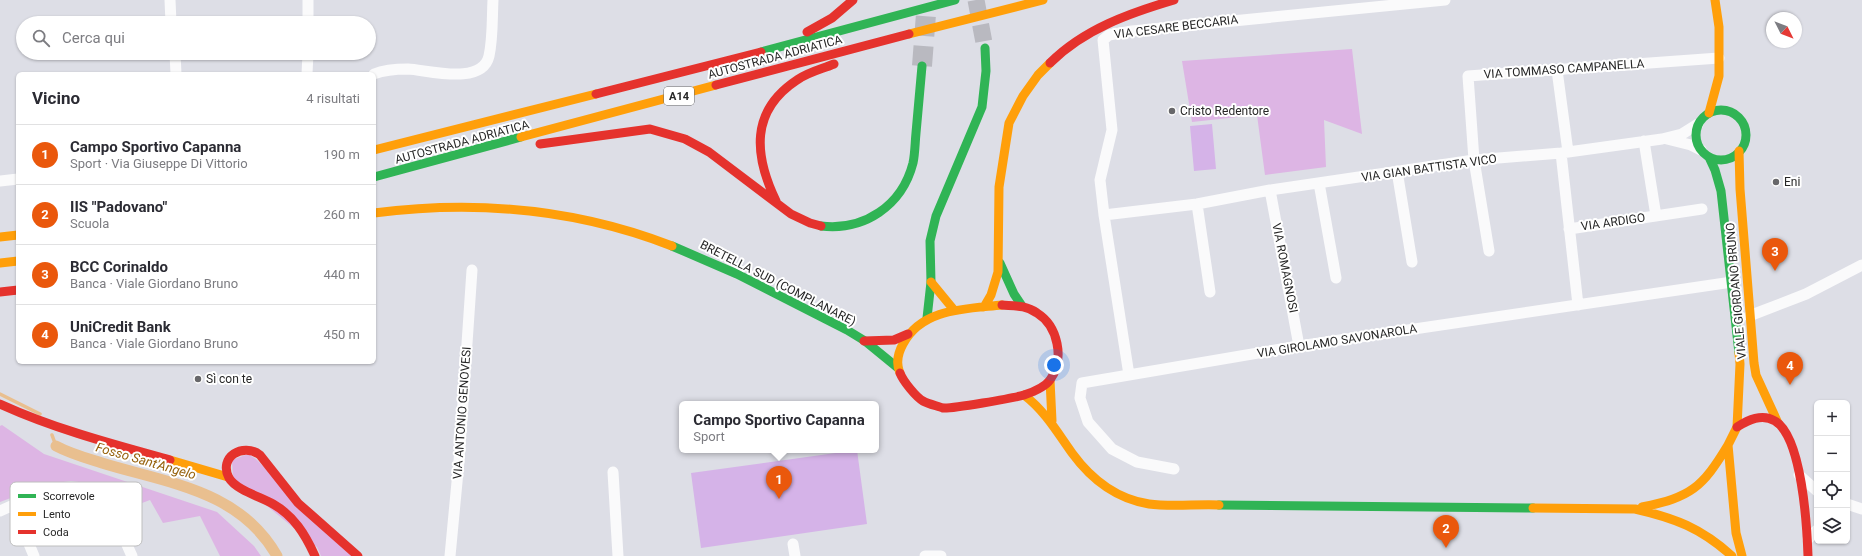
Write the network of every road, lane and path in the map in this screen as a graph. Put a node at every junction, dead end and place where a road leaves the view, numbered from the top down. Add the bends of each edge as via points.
1 (170, 0) edge
2 (308, 0) edge
3 (493, 0) edge
4 (853, 0) edge
5 (955, 0) edge
6 (1043, 0) edge
7 (1174, 0) edge
8 (1444, 0) edge
9 (1715, 0) edge
10 (171, 16) edge
11 (308, 16) edge
12 (903, 35) junction
13 (985, 48) tunnel mouth
14 (753, 54) junction
15 (1719, 58) junction
16 (175, 60) edge
17 (308, 60) edge
18 (922, 66) tunnel mouth
19 (1557, 70) junction
20 (176, 72) edge
21 (307, 72) edge
22 (376, 74) edge
23 (1719, 76) junction
24 (1723, 92) dead end
25 (1727, 102) dead end
26 (1709, 113) junction
27 (1732, 113) junction
28 (1698, 124) junction
29 (1662, 138) junction
30 (1644, 141) junction
31 (533, 145) dead end
32 (518, 147) dead end
33 (376, 149) edge
34 (1564, 152) junction
35 (1739, 152) junction
36 (1705, 154) junction
37 (455, 156) junction
38 (1474, 160) junction
39 (1397, 171) junction
40 (376, 176) edge
41 (16, 179) edge
42 (0, 181) edge
43 (1319, 183) junction
44 (1270, 190) junction
45 (777, 203) junction
46 (1197, 204) junction
47 (1702, 209) dead end
48 (376, 213) edge
49 (1104, 215) junction
50 (1656, 216) junction
51 (1569, 229) junction
52 (16, 235) edge
53 (0, 237) edge
54 (1489, 251) dead end
55 (16, 261) edge
56 (1000, 262) junction
57 (1412, 262) dead end
58 (0, 263) edge
59 (1862, 266) edge
60 (472, 270) dead end
61 (1336, 278) dead end
62 (931, 282) junction
63 (1732, 282) junction
64 (16, 290) edge
65 (0, 292) edge
66 (1210, 292) dead end
67 (1578, 305) junction
68 (1022, 306) junction
69 (984, 307) junction
70 (954, 310) junction
71 (1749, 316) junction
72 (927, 318) junction
73 (908, 334) junction
74 (864, 341) junction
75 (1300, 346) junction
76 (898, 368) junction
77 (1129, 375) junction
78 (1050, 380) junction
79 (1024, 395) junction
80 (1, 406) edge
81 (1052, 422) junction
82 (1778, 423) junction
83 (1737, 427) junction
84 (1728, 445) junction
85 (228, 460) junction
86 (203, 469) junction
87 (1174, 470) dead end
88 (613, 472) dead end
89 (1799, 475) junction
90 (228, 477) junction
91 (1814, 488) edge
92 (1850, 505) edge
93 (10, 506) edge
94 (1635, 509) junction
95 (1862, 510) edge
96 (0, 511) edge
97 (1850, 512) edge
98 (1814, 533) edge
99 (1808, 539) junction
100 (793, 544) dead end
101 (30, 546) edge
102 (127, 546) edge
103 (34, 556) edge
104 (132, 556) edge
105 (316, 556) edge
106 (358, 556) edge
107 (450, 556) edge
108 (618, 556) edge
109 (795, 556) edge
110 (925, 556) edge
111 (941, 556) edge
112 (1732, 556) edge
113 (1742, 556) edge
114 (1808, 556) edge

1 - 10 street
2 - 11 street
3 - 22 street via 489,57 484,66 475,71 452,74 408,69
4 - 14 main road via 832,18 812,30
5 - 14 main road, AUTOSTRADA ADRIATICA / A14
6 - 12 main road, AUTOSTRADA ADRIATICA / A14
7 - 56 main road via 1121,17 1083,36 1054,58 1027,88 1010,122 1000,169
8 - 49 street, VIA CESARE BECCARIA via 1109,35 1103,40 1112,130 1100,180
9 - 15 main road via 1720,27
12 - 37 main road, AUTOSTRADA ADRIATICA / A14
12 - 45 main road via 799,79 781,92 771,104 762,122 759,150 765,179
13 - 62 main road via 986,71 982,107 936,216 930,241
14 - 33 main road, AUTOSTRADA ADRIATICA / A14
15 - 19 street, VIA TOMMASO CAMPANELLA
15 - 23 main road
16 - 20 street
17 - 21 street
18 - 45 main road via 913,162 903,190 894,202 866,221 838,227 823,227 805,221
19 - 34 street, VIA ARDIGO
19 - 38 street, VIA TOMMASO CAMPANELLA via 1468,76
23 - 24 main road
23 - 26 main road
25 - 27 main road
26 - 27 main road
26 - 28 main road
27 - 35 main road via 1742,122 1745,133 1745,140
28 - 29 street, VIA GIAN BATTISTA VICO via 1682,134
28 - 36 main road via 1696,137
29 - 30 street, VIA GIAN BATTISTA VICO
29 - 36 street, VIA GIAN BATTISTA VICO via 1691,145
30 - 34 street, VIA GIAN BATTISTA VICO
30 - 50 street, VIA ARDIGO
31 - 45 main road via 650,129 701,146
32 - 37 main road
34 - 38 street, VIA GIAN BATTISTA VICO
34 - 51 street, VIA ARDIGO
35 - 36 main road via 1725,160
35 - 71 main road, VIALE GIORDANO BRUNO
36 - 63 main road, VIALE GIORDANO BRUNO via 1715,170 1721,191
37 - 40 main road, AUTOSTRADA ADRIATICA / A14
38 - 39 street, VIA GIAN BATTISTA VICO
38 - 54 street
39 - 43 street, VIA GIAN BATTISTA VICO
39 - 57 street
41 - 42 street
43 - 44 street, VIA GIAN BATTISTA VICO
43 - 61 street
44 - 46 street, VIA GIAN BATTISTA VICO
44 - 75 street, VIA ROMAGNOSI
46 - 49 street, VIA GIAN BATTISTA VICO
46 - 66 street
47 - 50 street, VIA ARDIGO
48 - 74 main road, BRETELLA SUD (COMPLANARE) via 448,207 512,208 578,218 631,232 692,253 768,289
49 - 77 street, VIA CESARE BECCARIA
50 - 51 street, VIA ARDIGO
51 - 67 street, VIA ARDIGO
52 - 53 main road
55 - 58 main road
56 - 68 main road
56 - 69 main road via 993,294
59 - 71 street via 1806,294
60 - 107 street, VIA ANTONIO GENOVESI
62 - 70 main road
62 - 72 main road
63 - 67 street, VIA GIROLAMO SAVONAROLA
63 - 83 main road, VIALE GIORDANO BRUNO via 1740,364
64 - 65 main road
67 - 75 street, VIA GIROLAMO SAVONAROLA
68 - 69 main road
68 - 78 main road via 1038,313 1052,328 1058,344 1057,363
69 - 70 main road
70 - 72 main road
71 - 82 main road, VIALE GIORDANO BRUNO via 1756,375
72 - 73 main road
73 - 74 main road, BRETELLA SUD (COMPLANARE) via 894,340
73 - 76 main road via 899,351
74 - 76 main road, BRETELLA SUD (COMPLANARE)
75 - 77 street, VIA GIROLAMO SAVONAROLA
76 - 79 main road via 903,380 923,401 945,408
77 - 87 street, VIA GIROLAMO SAVONAROLA via 1082,383 1080,398 1088,422 1112,449 1137,462
78 - 79 main road via 1039,389
78 - 81 main road
79 - 81 main road
80 - 86 main road via 64,430
81 - 94 main road via 1073,453 1103,486 1126,498 1149,504
82 - 83 main road via 1766,418 1756,418
82 - 89 main road, VIALE GIORDANO BRUNO via 1790,444
83 - 84 main road, VIALE GIORDANO BRUNO
84 - 94 main road, VIALE GIORDANO BRUNO via 1707,477 1689,494
84 - 113 main road via 1736,533
85 - 86 main road
85 - 90 main road
85 - 106 main road via 240,450 256,452 298,503
86 - 90 main road
88 - 108 street
89 - 91 street
89 - 99 main road, VIALE GIORDANO BRUNO via 1806,508
90 - 105 main road via 236,486 274,503 288,513 302,530
92 - 95 street
93 - 96 street
94 - 112 main road via 1664,515 1697,528
95 - 97 street
98 - 99 street
99 - 114 main road, VIALE GIORDANO BRUNO
100 - 109 street
101 - 103 street
102 - 104 street
110 - 111 street

